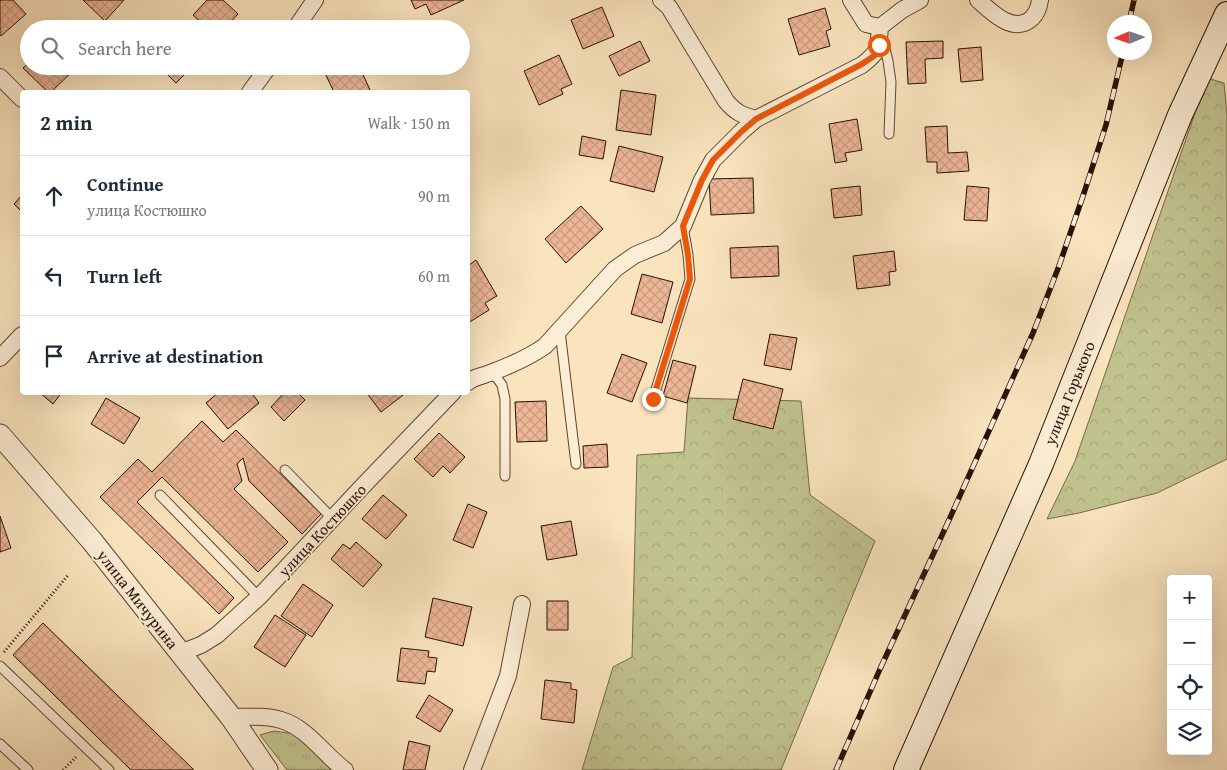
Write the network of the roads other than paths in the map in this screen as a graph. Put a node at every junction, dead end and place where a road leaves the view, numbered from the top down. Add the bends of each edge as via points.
1 (315, 0) edge
2 (660, 0) edge
3 (851, 0) edge
4 (920, 0) edge
5 (978, 0) edge
6 (1040, 0) edge
7 (1227, 14) edge
8 (301, 20) edge
9 (880, 27) junction
10 (262, 75) edge
11 (0, 77) edge
12 (251, 90) edge
13 (20, 97) edge
14 (756, 119) junction
15 (888, 134) dead end
16 (683, 226) junction
17 (560, 330) junction
18 (20, 337) edge
19 (0, 358) edge
20 (491, 373) junction
21 (470, 381) edge
22 (450, 395) edge
23 (653, 399) dead end
24 (0, 436) edge
25 (576, 464) dead end
26 (285, 470) dead end
27 (505, 476) dead end
28 (160, 495) dead end
29 (333, 519) junction
30 (259, 597) junction
31 (522, 604) dead end
32 (180, 653) junction
33 (0, 666) edge
34 (231, 717) junction
35 (0, 744) edge
36 (28, 770) edge
37 (109, 770) edge
38 (267, 770) edge
39 (345, 770) edge
40 (472, 770) edge
41 (906, 770) edge

1 - 8 street
2 - 14 street via 669,7 726,101 739,114
3 - 9 street via 866,24
4 - 9 street
5 - 6 street via 1010,24 1026,23
7 - 41 main road, улица Горького via 1180,116 1041,464
9 - 14 street via 879,45 874,56
9 - 15 lane via 890,82
10 - 12 street
11 - 13 street
14 - 16 street via 713,160
16 - 17 street via 664,243 635,255 615,269
16 - 23 lane via 690,279
17 - 20 street via 532,356
17 - 25 lane
18 - 19 street
20 - 21 street
20 - 27 lane via 502,385 505,399
22 - 29 street, улица Костюшко
24 - 32 street, улица Мичурина via 92,541
26 - 29 lane
28 - 30 lane
29 - 30 street, улица Костюшко
30 - 32 street, улица Костюшко via 217,635
31 - 40 street via 508,676
32 - 34 street, улица Мичурина
33 - 37 lane
34 - 38 street, улица Мичурина
34 - 39 street via 264,716 295,726
35 - 36 lane

